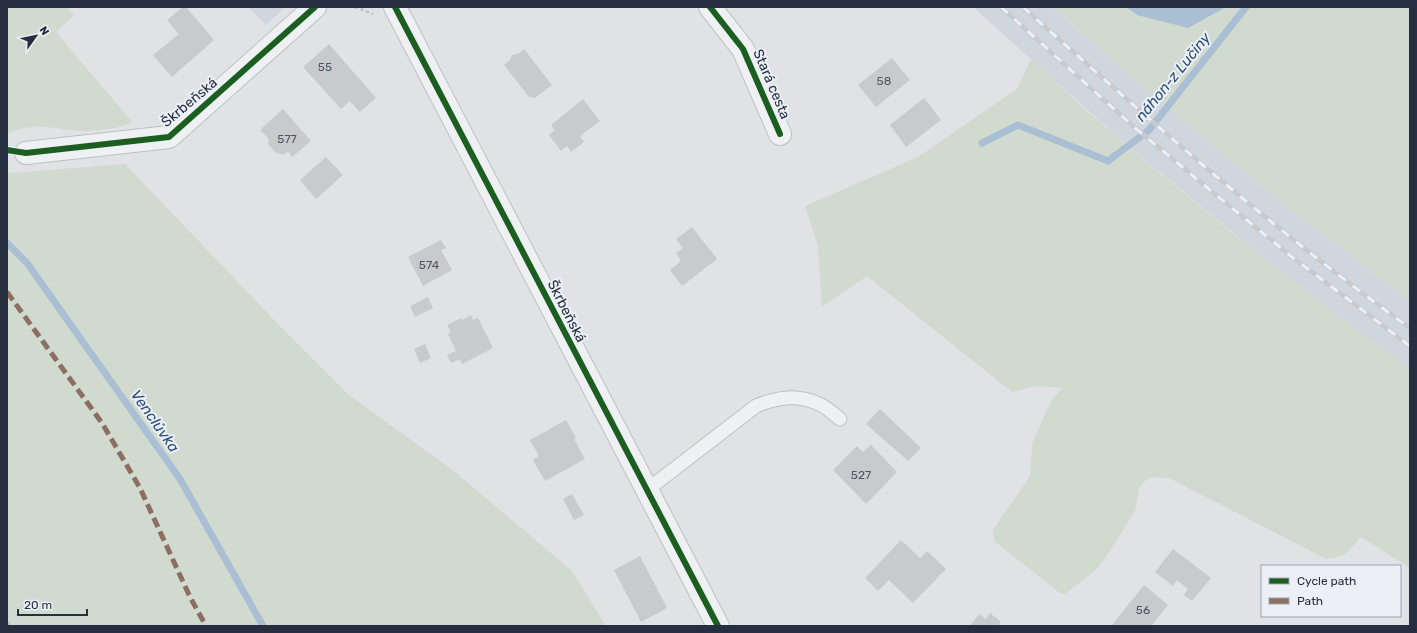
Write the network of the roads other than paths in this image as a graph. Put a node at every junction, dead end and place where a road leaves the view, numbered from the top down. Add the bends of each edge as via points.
1 (316, 7) edge
2 (395, 7) edge
3 (710, 7) edge
4 (780, 134) dead end
5 (26, 153) dead end
6 (840, 419) dead end
7 (647, 490) junction
8 (718, 626) edge

1 - 5 street, Škrbeňská via 169,137
2 - 7 street, Škrbeňská
3 - 4 street, Stará cesta via 743,49
6 - 7 lane via 821,404 800,397 772,399 756,406
7 - 8 street, Škrbeňská

